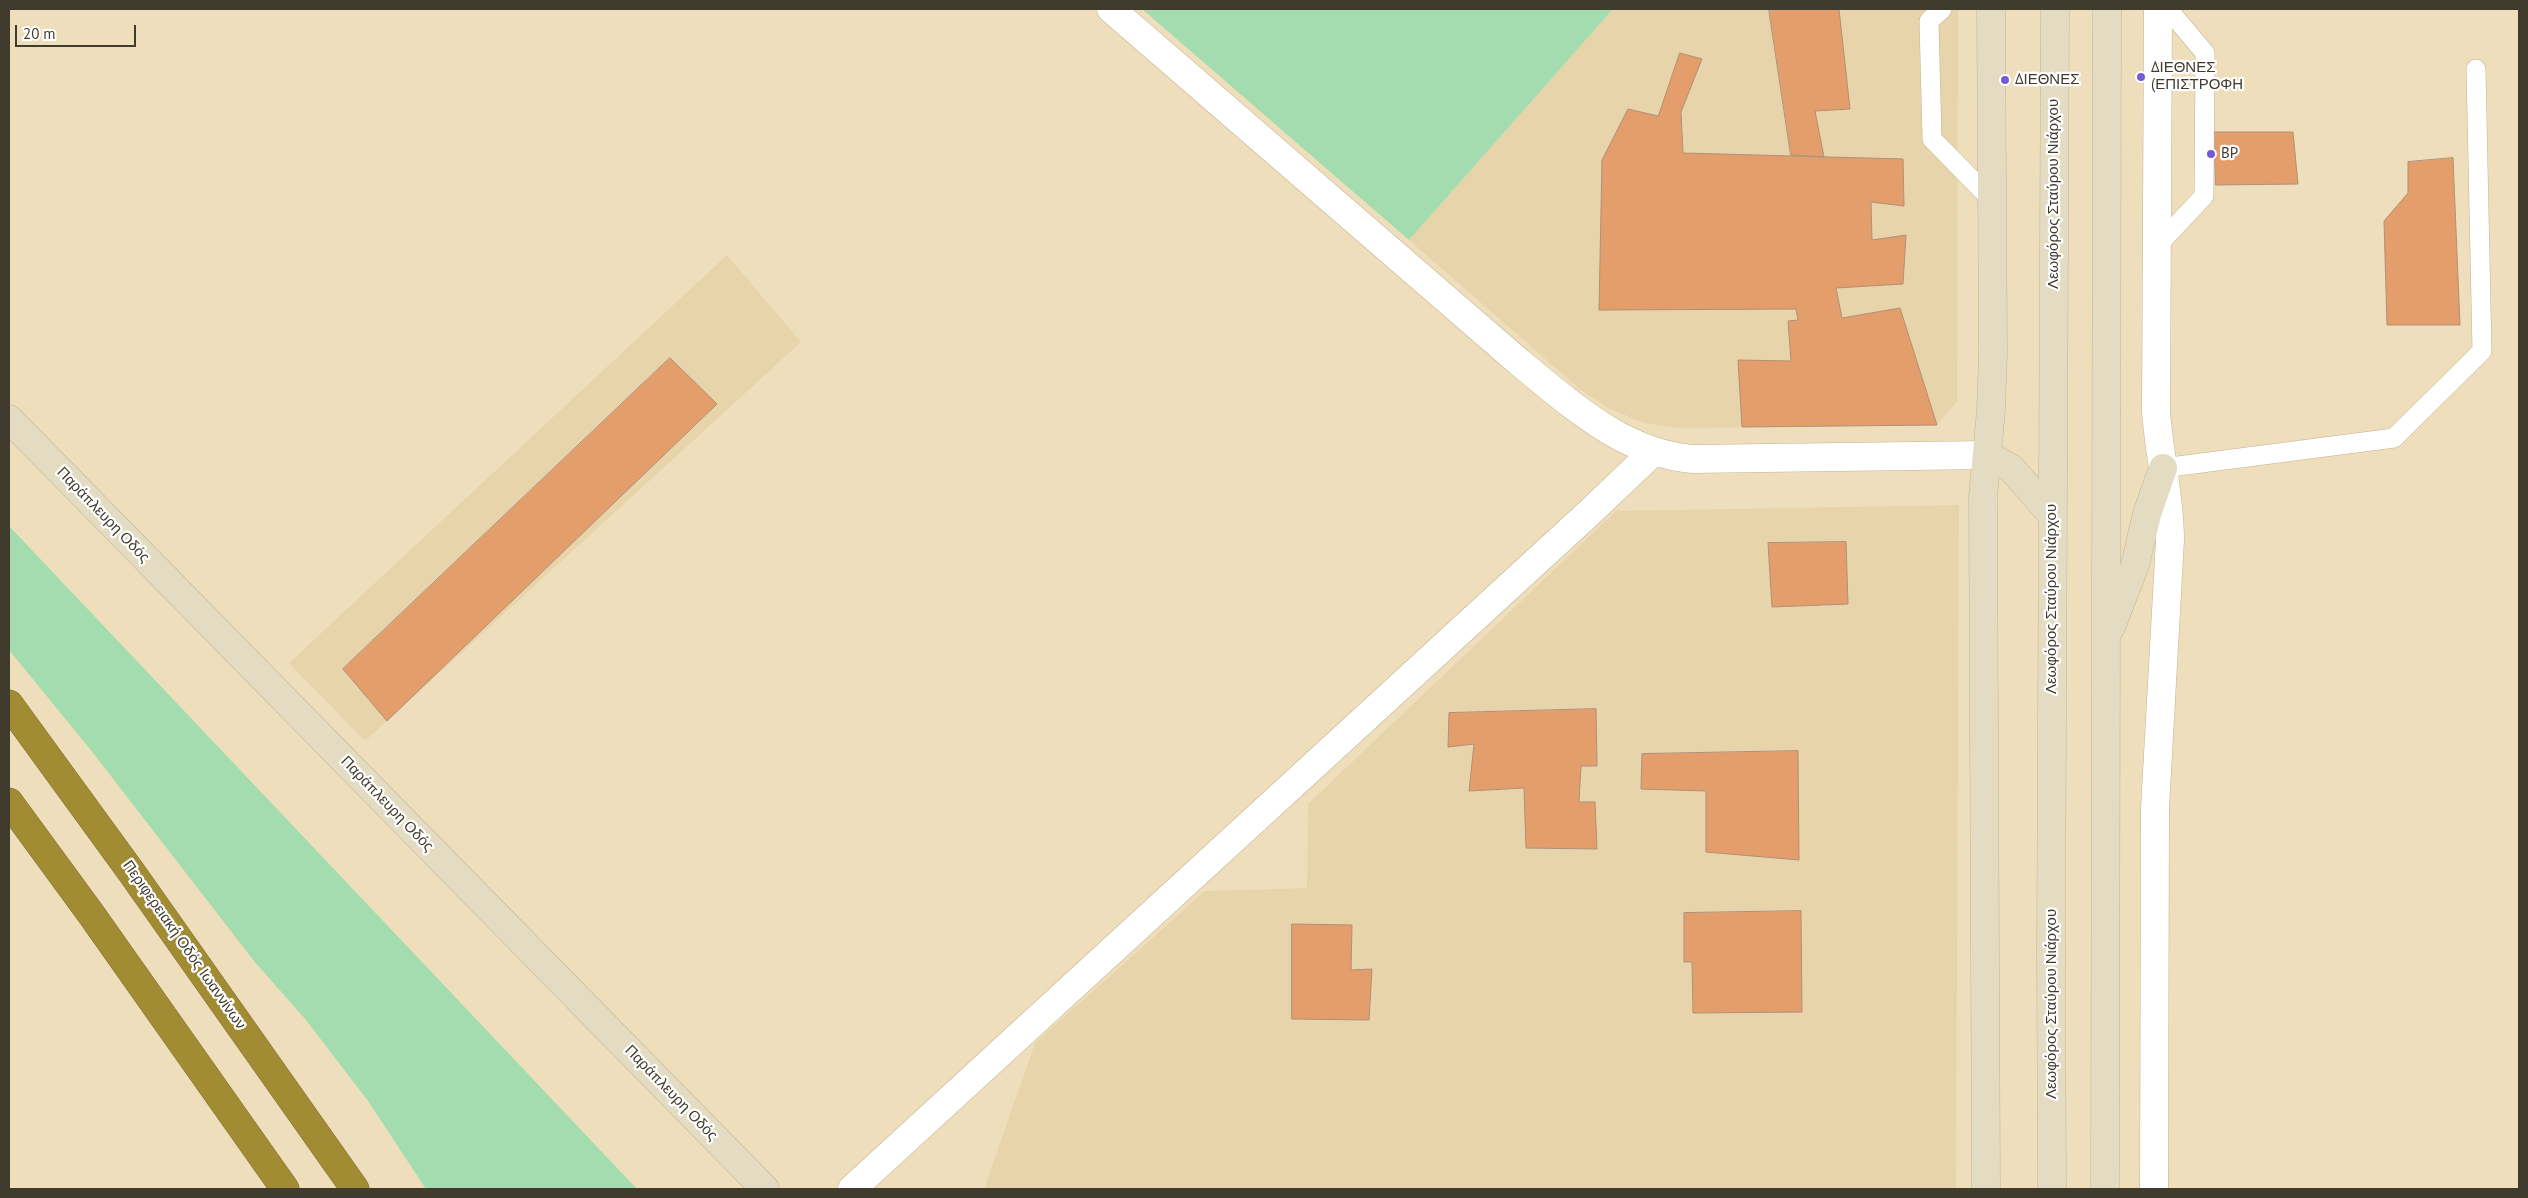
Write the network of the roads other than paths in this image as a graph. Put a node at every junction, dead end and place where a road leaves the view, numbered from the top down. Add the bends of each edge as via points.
1 (1111, 9) edge
2 (1942, 9) edge
3 (1991, 9) edge
4 (2055, 9) edge
5 (2107, 9) edge
6 (2158, 9) edge
7 (2168, 9) edge
8 (2476, 69) dead end
9 (1992, 200) junction
10 (2157, 246) junction
11 (9, 419) edge
12 (1653, 452) junction
13 (1987, 455) junction
14 (2163, 468) junction
15 (2053, 516) junction
16 (2105, 642) junction
17 (9, 704) edge
18 (9, 802) edge
19 (285, 1189) edge
20 (355, 1189) edge
21 (766, 1189) edge
22 (852, 1189) edge
23 (1986, 1189) edge
24 (2052, 1189) edge
25 (2105, 1189) edge
26 (2154, 1189) edge

1 - 12 street via 1519,362 1600,425
2 - 9 lane via 1929,20 1932,139
3 - 9 main road
4 - 15 main road, Λεωφόρος Σταύρου Νιάρχου
5 - 16 main road
6 - 10 street
7 - 10 lane via 2205,53 2204,196
8 - 14 lane via 2482,351 2394,438
9 - 13 main road via 1993,354
10 - 14 street via 2156,411
11 - 21 main road, Παράπλευρη Οδός
12 - 13 street via 1693,458
12 - 22 street
13 - 15 main road via 2011,468
13 - 23 main road via 1983,496
14 - 16 main road via 2147,514 2135,565
14 - 26 street via 2170,508 2170,540 2155,808
15 - 24 main road, Λεωφόρος Σταύρου Νιάρχου
16 - 25 main road
17 - 20 highway, Περιφερειακή Οδός Ιωαννίνων
18 - 19 highway

